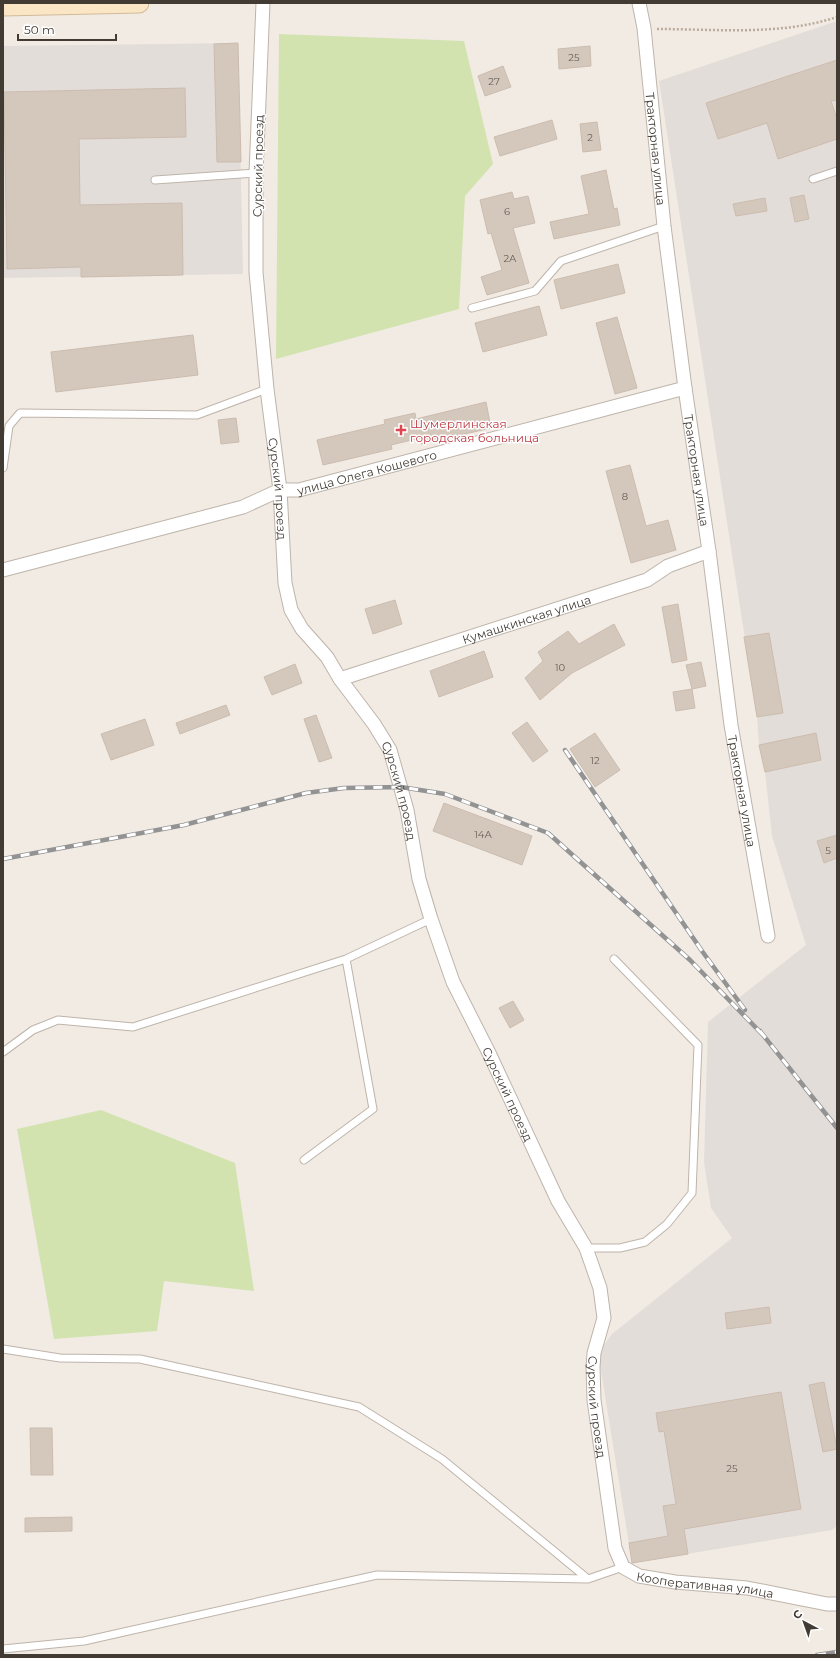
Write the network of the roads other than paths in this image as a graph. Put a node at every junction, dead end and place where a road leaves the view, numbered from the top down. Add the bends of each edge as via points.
1 (140, 3) edge
2 (264, 3) edge
3 (639, 3) edge
4 (3, 6) edge
5 (837, 171) edge
6 (256, 173) junction
7 (813, 179) dead end
8 (155, 180) dead end
9 (664, 226) junction
10 (472, 308) dead end
11 (685, 388) junction
12 (267, 389) junction
13 (3, 468) edge
14 (280, 490) junction
15 (709, 551) junction
16 (3, 570) edge
17 (340, 679) junction
18 (431, 919) junction
19 (768, 936) dead end
20 (346, 959) junction
21 (614, 959) dead end
22 (3, 1052) edge
23 (304, 1160) dead end
24 (586, 1248) junction
25 (3, 1349) edge
26 (623, 1567) junction
27 (588, 1579) junction
28 (837, 1604) edge
29 (3, 1649) edge

1 - 4 main road
2 - 6 street, Сурский проезд
3 - 9 street, Тракторная улица via 644,28
5 - 7 lane
6 - 8 lane
6 - 12 street, Сурский проезд via 256,272
9 - 10 lane via 561,261 535,291
9 - 11 street, Тракторная улица
11 - 14 street, улица Олега Кошевого via 300,490
11 - 15 street, Тракторная улица
12 - 13 lane via 197,415 20,414 9,426
12 - 14 street, Сурский проезд
14 - 16 street, улица Олега Кошевого via 243,506
14 - 17 street, Сурский проезд via 286,583 292,610 302,629 327,657
15 - 17 street, Кумашкинская улица via 668,566 647,580
15 - 19 street, Тракторная улица via 731,725
17 - 18 street, Сурский проезд via 390,750 407,810 419,880
18 - 20 lane
18 - 24 street, Сурский проезд via 452,982 489,1053 558,1201
20 - 22 lane via 133,1027 58,1020 33,1030
20 - 23 lane via 373,1109
21 - 24 lane via 698,1045 692,1192 667,1224 645,1242 620,1248
24 - 26 street, Сурский проезд via 600,1288 604,1318 594,1353 594,1400 615,1548
25 - 27 lane via 60,1358 140,1359 359,1407 442,1459
26 - 27 lane
26 - 28 street, Кооперативная улица via 639,1576 747,1588
27 - 29 lane via 377,1574 84,1641

